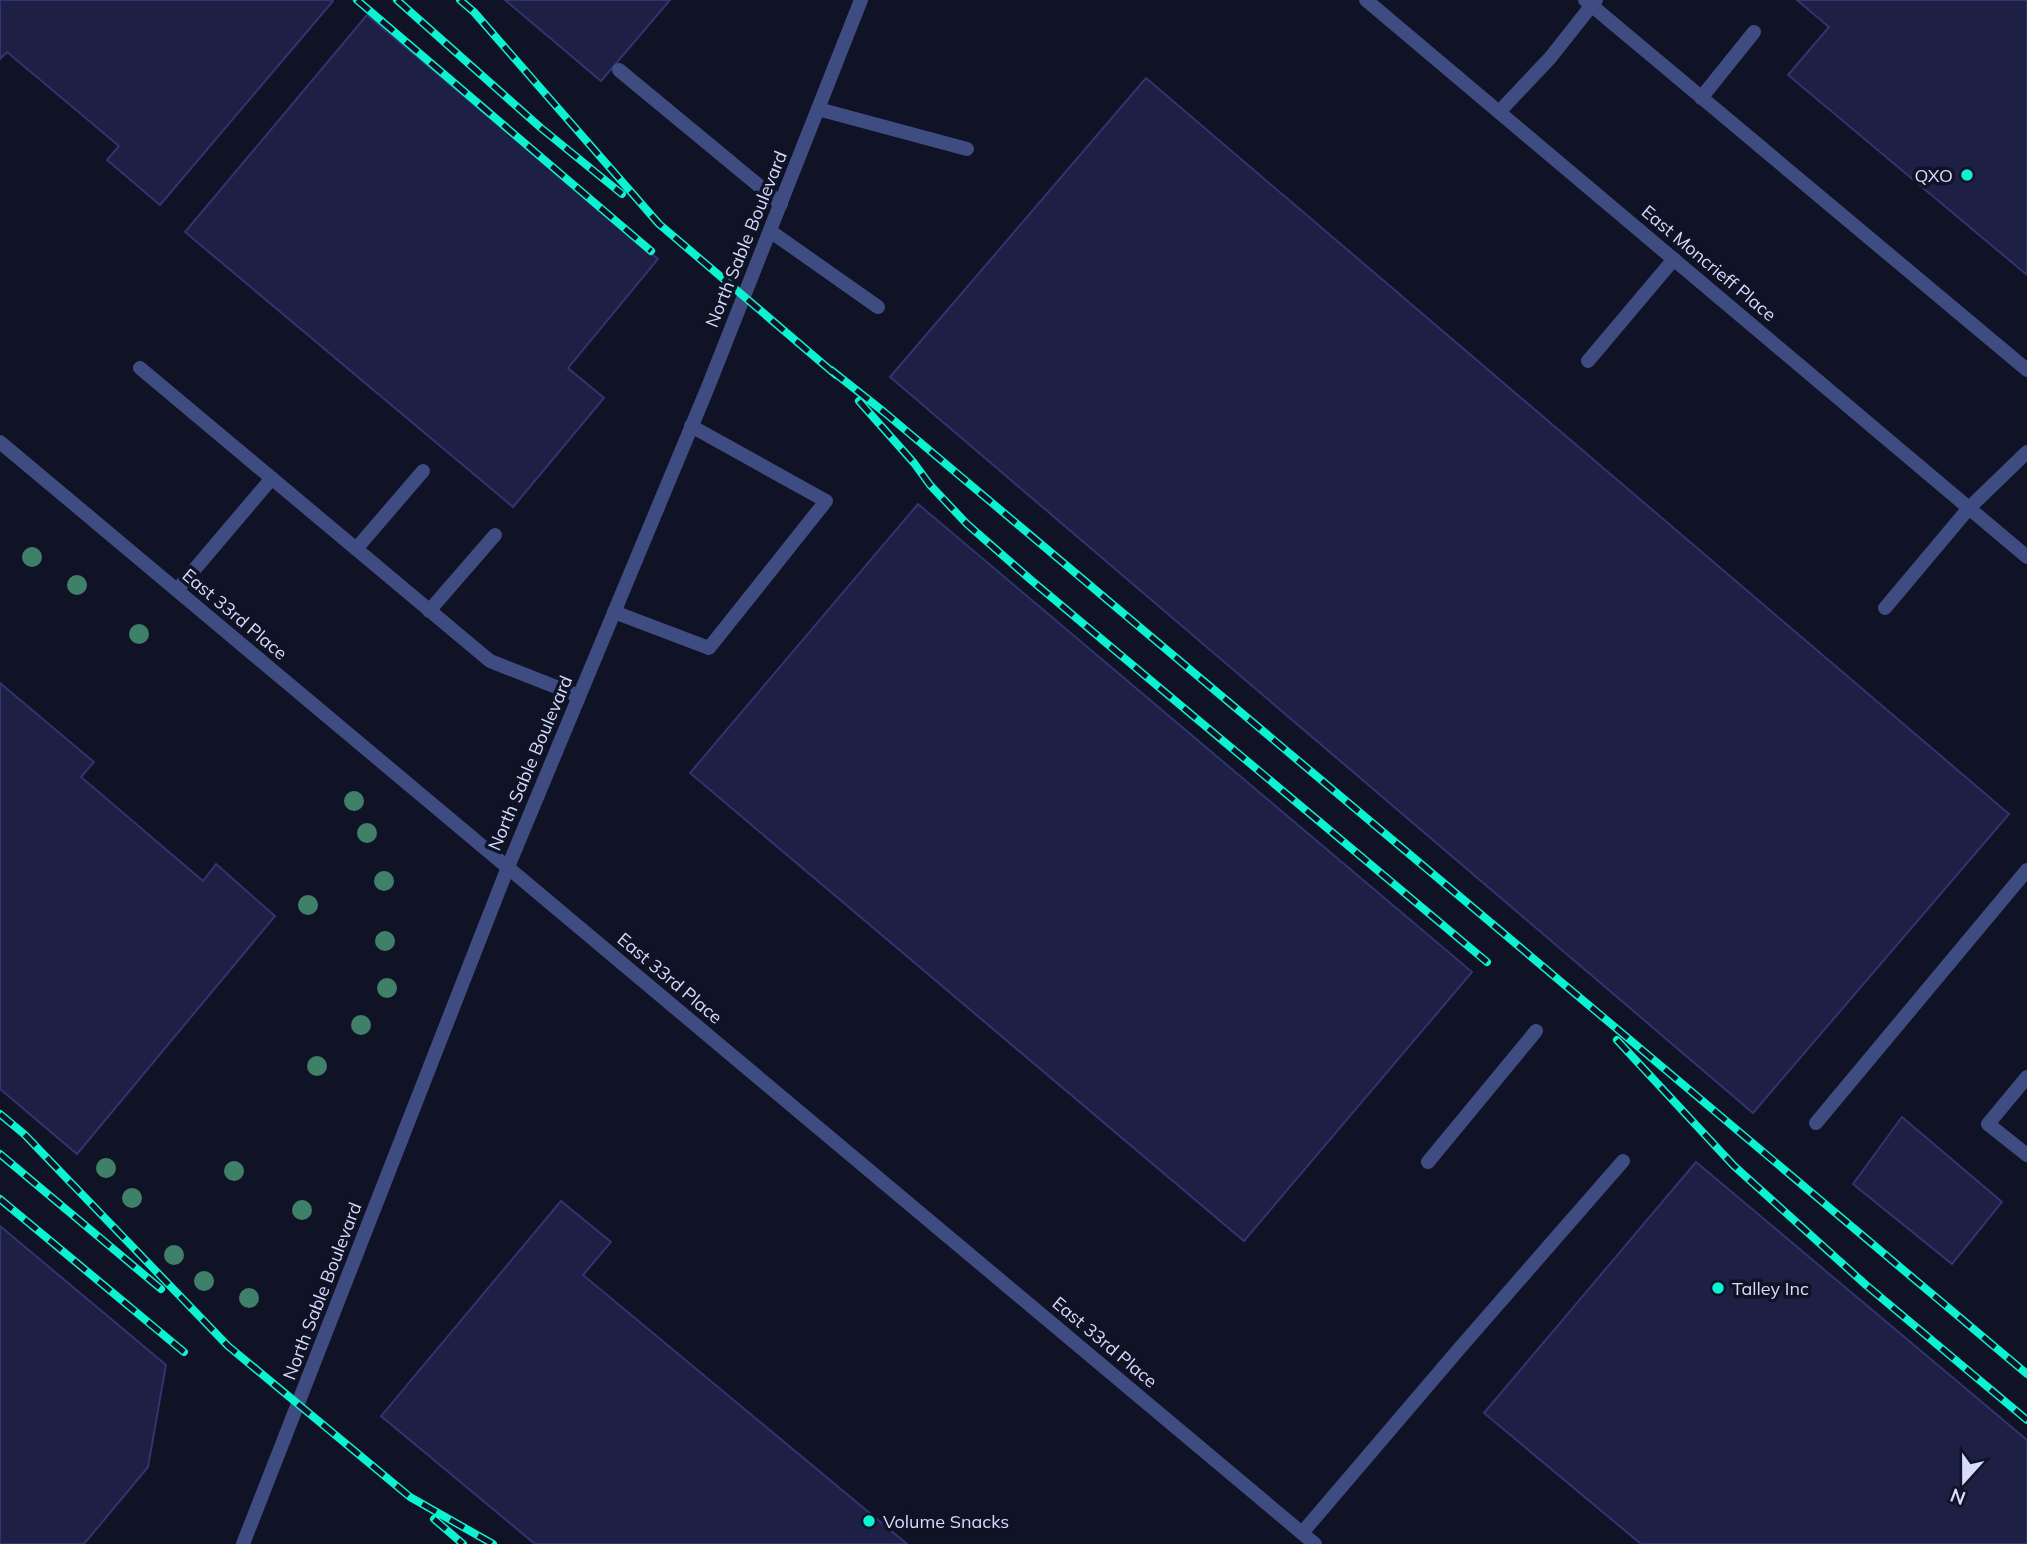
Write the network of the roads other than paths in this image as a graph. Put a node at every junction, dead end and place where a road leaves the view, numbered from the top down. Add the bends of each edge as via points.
1 (861, 0) edge
2 (1366, 0) edge
3 (1591, 2) edge
4 (1754, 32) dead end
5 (619, 70) dead end
6 (1702, 98) junction
7 (818, 109) junction
8 (1499, 112) junction
9 (967, 149) dead end
10 (781, 204) junction
11 (770, 231) junction
12 (1674, 259) junction
13 (878, 307) dead end
14 (1588, 361) dead end
15 (140, 368) dead end
16 (2027, 370) edge
17 (691, 426) junction
18 (0, 442) edge
19 (2027, 452) edge
20 (424, 471) dead end
21 (272, 478) junction
22 (1969, 508) junction
23 (495, 535) dead end
24 (356, 549) junction
25 (2027, 557) edge
26 (177, 590) junction
27 (1885, 608) dead end
28 (429, 611) junction
29 (614, 612) junction
30 (579, 696) junction
31 (508, 867) junction
32 (2027, 870) edge
33 (1536, 1031) dead end
34 (2027, 1077) edge
35 (1816, 1123) dead end
36 (2027, 1155) edge
37 (1623, 1161) dead end
38 (1428, 1162) dead end
39 (1302, 1533) junction
40 (243, 1544) edge
41 (1315, 1544) edge

1 - 7 street, North Sable Boulevard
2 - 8 street, East Moncrieff Place
3 - 6 street
3 - 8 street via 1550,58
4 - 6 street
5 - 10 street
6 - 16 street
7 - 9 street
7 - 10 street, North Sable Boulevard
8 - 12 street, East Moncrieff Place
10 - 11 street, North Sable Boulevard
11 - 13 street
11 - 17 street, North Sable Boulevard
12 - 14 street
12 - 22 street, East Moncrieff Place
15 - 21 street
17 - 29 street, North Sable Boulevard
17 - 29 street via 826,501 709,648
18 - 26 street, East 33rd Place
19 - 22 street
20 - 24 street
21 - 24 street
21 - 26 street
22 - 25 street, East Moncrieff Place
22 - 27 street
23 - 28 street
24 - 28 street
26 - 31 street, East 33rd Place
28 - 30 street via 490,662
29 - 30 street, North Sable Boulevard
30 - 31 street, North Sable Boulevard
31 - 39 street, East 33rd Place
31 - 40 street, North Sable Boulevard
32 - 35 street
33 - 38 street
34 - 36 street via 1988,1124
37 - 39 street
39 - 41 street, East 33rd Place

